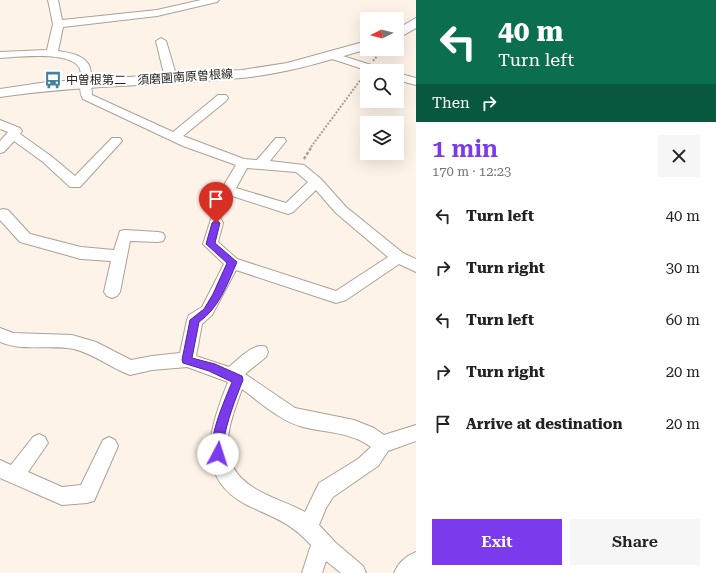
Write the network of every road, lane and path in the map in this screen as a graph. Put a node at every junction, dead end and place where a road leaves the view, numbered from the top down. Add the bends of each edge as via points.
1 (53, 0) edge
2 (214, 0) edge
3 (416, 22) edge
4 (58, 24) junction
5 (404, 30) edge
6 (161, 41) dead end
7 (360, 48) edge
8 (52, 53) junction
9 (0, 55) edge
10 (333, 56) junction
11 (360, 65) edge
12 (171, 78) junction
13 (404, 78) edge
14 (360, 80) edge
15 (416, 82) edge
16 (87, 84) junction
17 (0, 93) edge
18 (222, 98) dead end
19 (0, 124) edge
20 (13, 135) junction
21 (174, 137) junction
22 (116, 141) dead end
23 (280, 141) dead end
24 (0, 149) edge
25 (243, 163) junction
26 (261, 164) junction
27 (299, 168) junction
28 (316, 182) junction
29 (1, 213) edge
30 (216, 223) dead end
31 (158, 237) dead end
32 (119, 256) junction
33 (398, 257) junction
34 (232, 262) junction
35 (416, 266) edge
36 (112, 292) dead end
37 (0, 335) edge
38 (260, 352) dead end
39 (187, 360) junction
40 (235, 377) junction
41 (416, 433) edge
42 (39, 443) dead end
43 (382, 444) junction
44 (109, 446) dead end
45 (7, 473) edge
46 (308, 526) junction
47 (322, 542) junction
48 (416, 562) edge
49 (312, 573) edge
50 (356, 573) edge
51 (404, 573) edge

1 - 4 street
2 - 4 street via 157,13
3 - 5 main road
4 - 8 street
6 - 12 street
7 - 10 main road, 須磨園南原曽根線
8 - 9 street
8 - 16 street via 71,56 79,61 85,67
10 - 11 street
10 - 12 main road, 須磨園南原曽根線 via 288,67 242,74
12 - 16 main road, 須磨園南原曽根線
13 - 15 street
14 - 27 path via 314,142
16 - 17 main road, 須磨園南原曽根線 via 47,86
16 - 21 street via 87,97
18 - 21 street
19 - 20 street via 16,131
20 - 22 street via 47,159 75,184
20 - 24 street
21 - 25 street
23 - 26 street
25 - 26 street
25 - 28 street via 228,190 288,209
26 - 27 street
27 - 28 street
28 - 33 street via 341,210
29 - 32 street via 25,238 81,253
30 - 34 street via 210,244
31 - 32 street via 125,235
32 - 36 street
33 - 34 street via 342,296 336,297
33 - 35 street
34 - 39 street via 217,296 207,311 195,320
37 - 39 street via 12,340 72,342 90,347 130,368
38 - 40 street
39 - 40 street
40 - 43 street via 289,414 302,419 354,428
40 - 46 street via 217,445 219,464 228,480 248,495 276,507
41 - 43 street
42 - 45 street
43 - 46 street via 379,452 364,466 325,491
44 - 45 street via 86,494 62,496
46 - 47 street
47 - 49 street
47 - 50 street
48 - 51 street

